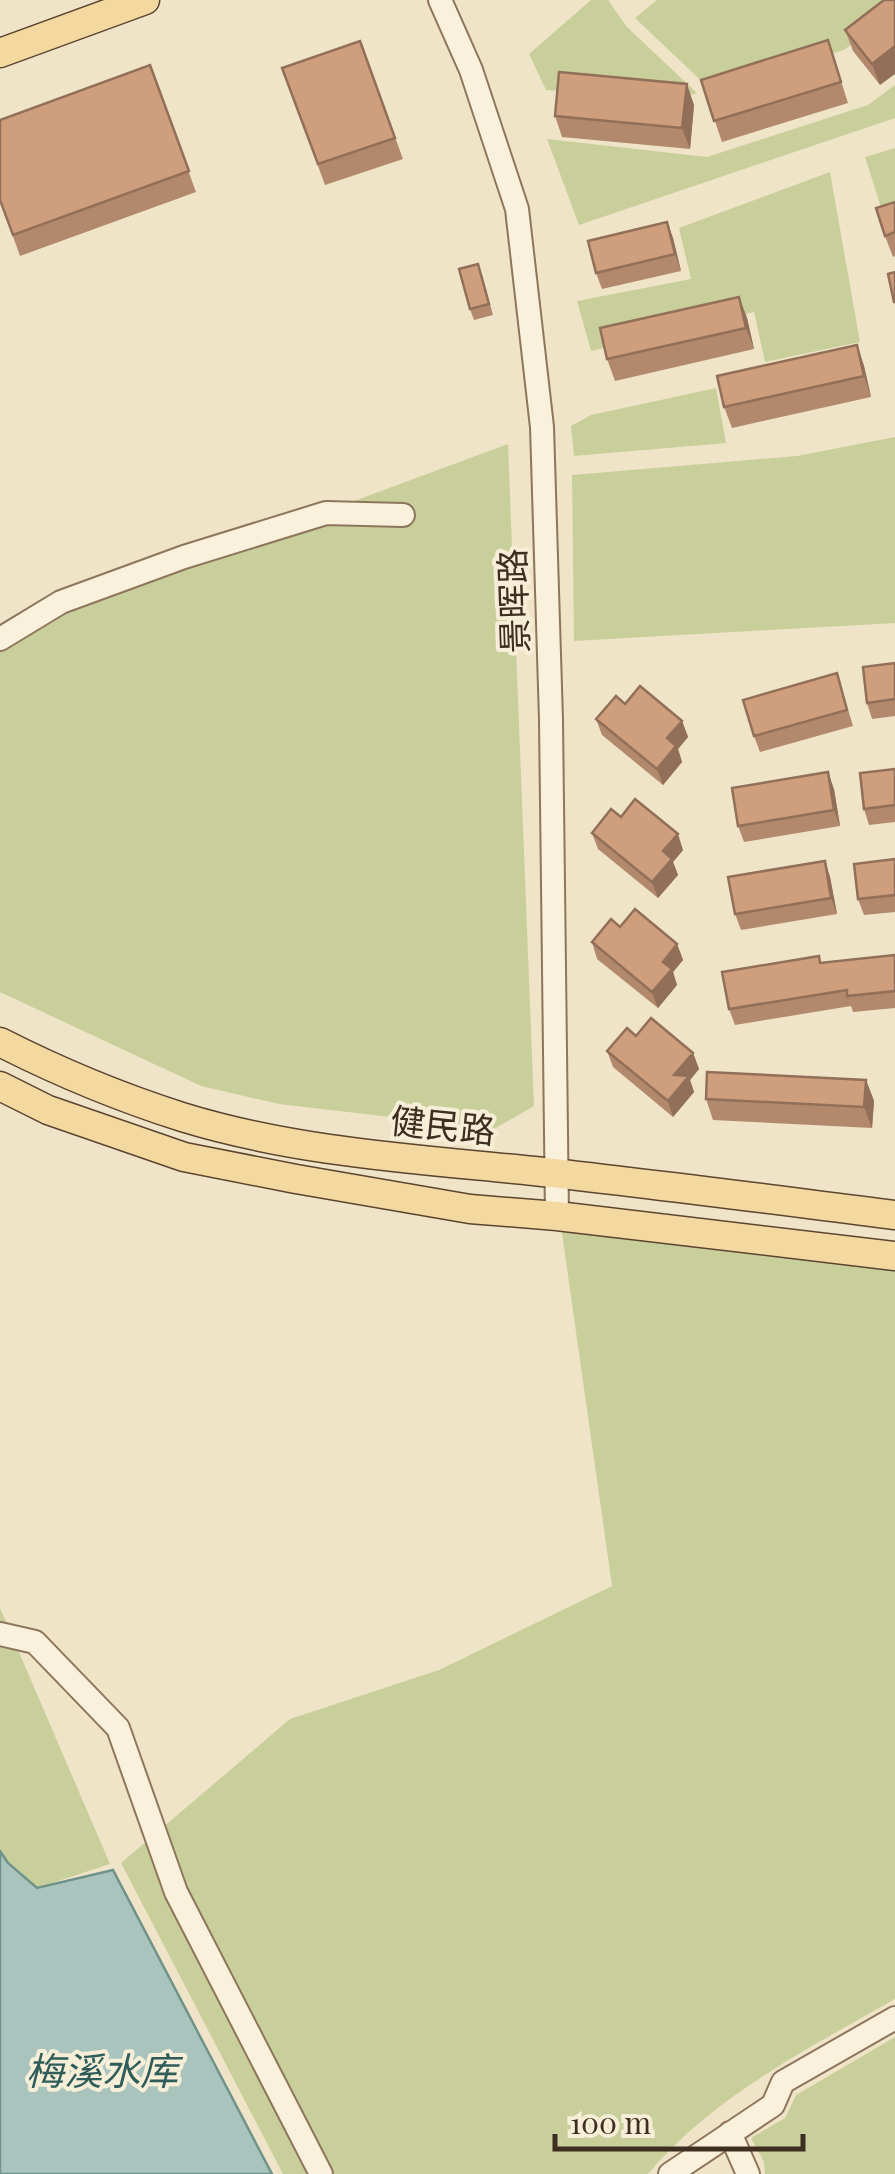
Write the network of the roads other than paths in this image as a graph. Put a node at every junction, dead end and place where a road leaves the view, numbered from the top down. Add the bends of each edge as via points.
1 (94, 0) edge
2 (145, 0) edge
3 (440, 0) edge
4 (0, 33) edge
5 (0, 52) edge
6 (403, 515) dead end
7 (0, 639) edge
8 (0, 1042) edge
9 (0, 1086) edge
10 (557, 1174) junction
11 (895, 1215) edge
12 (558, 1216) junction
13 (895, 1256) edge
14 (0, 1634) edge
15 (895, 2018) edge
16 (730, 2134) junction
17 (321, 2174) edge
18 (670, 2174) edge
19 (748, 2174) edge

1 - 4 main road
2 - 5 main road
3 - 10 street, 景晖路 via 472,70 517,210 542,427
6 - 7 street via 326,513 61,602
8 - 10 main road, 健民路 via 109,1092 186,1118 393,1158
9 - 12 main road via 184,1158 470,1210
10 - 11 main road, 健民路
10 - 12 street, 景晖路
12 - 13 main road
14 - 17 street via 36,1642 118,1728 176,1892
15 - 16 street via 783,2082 773,2105
16 - 18 street
16 - 19 street

